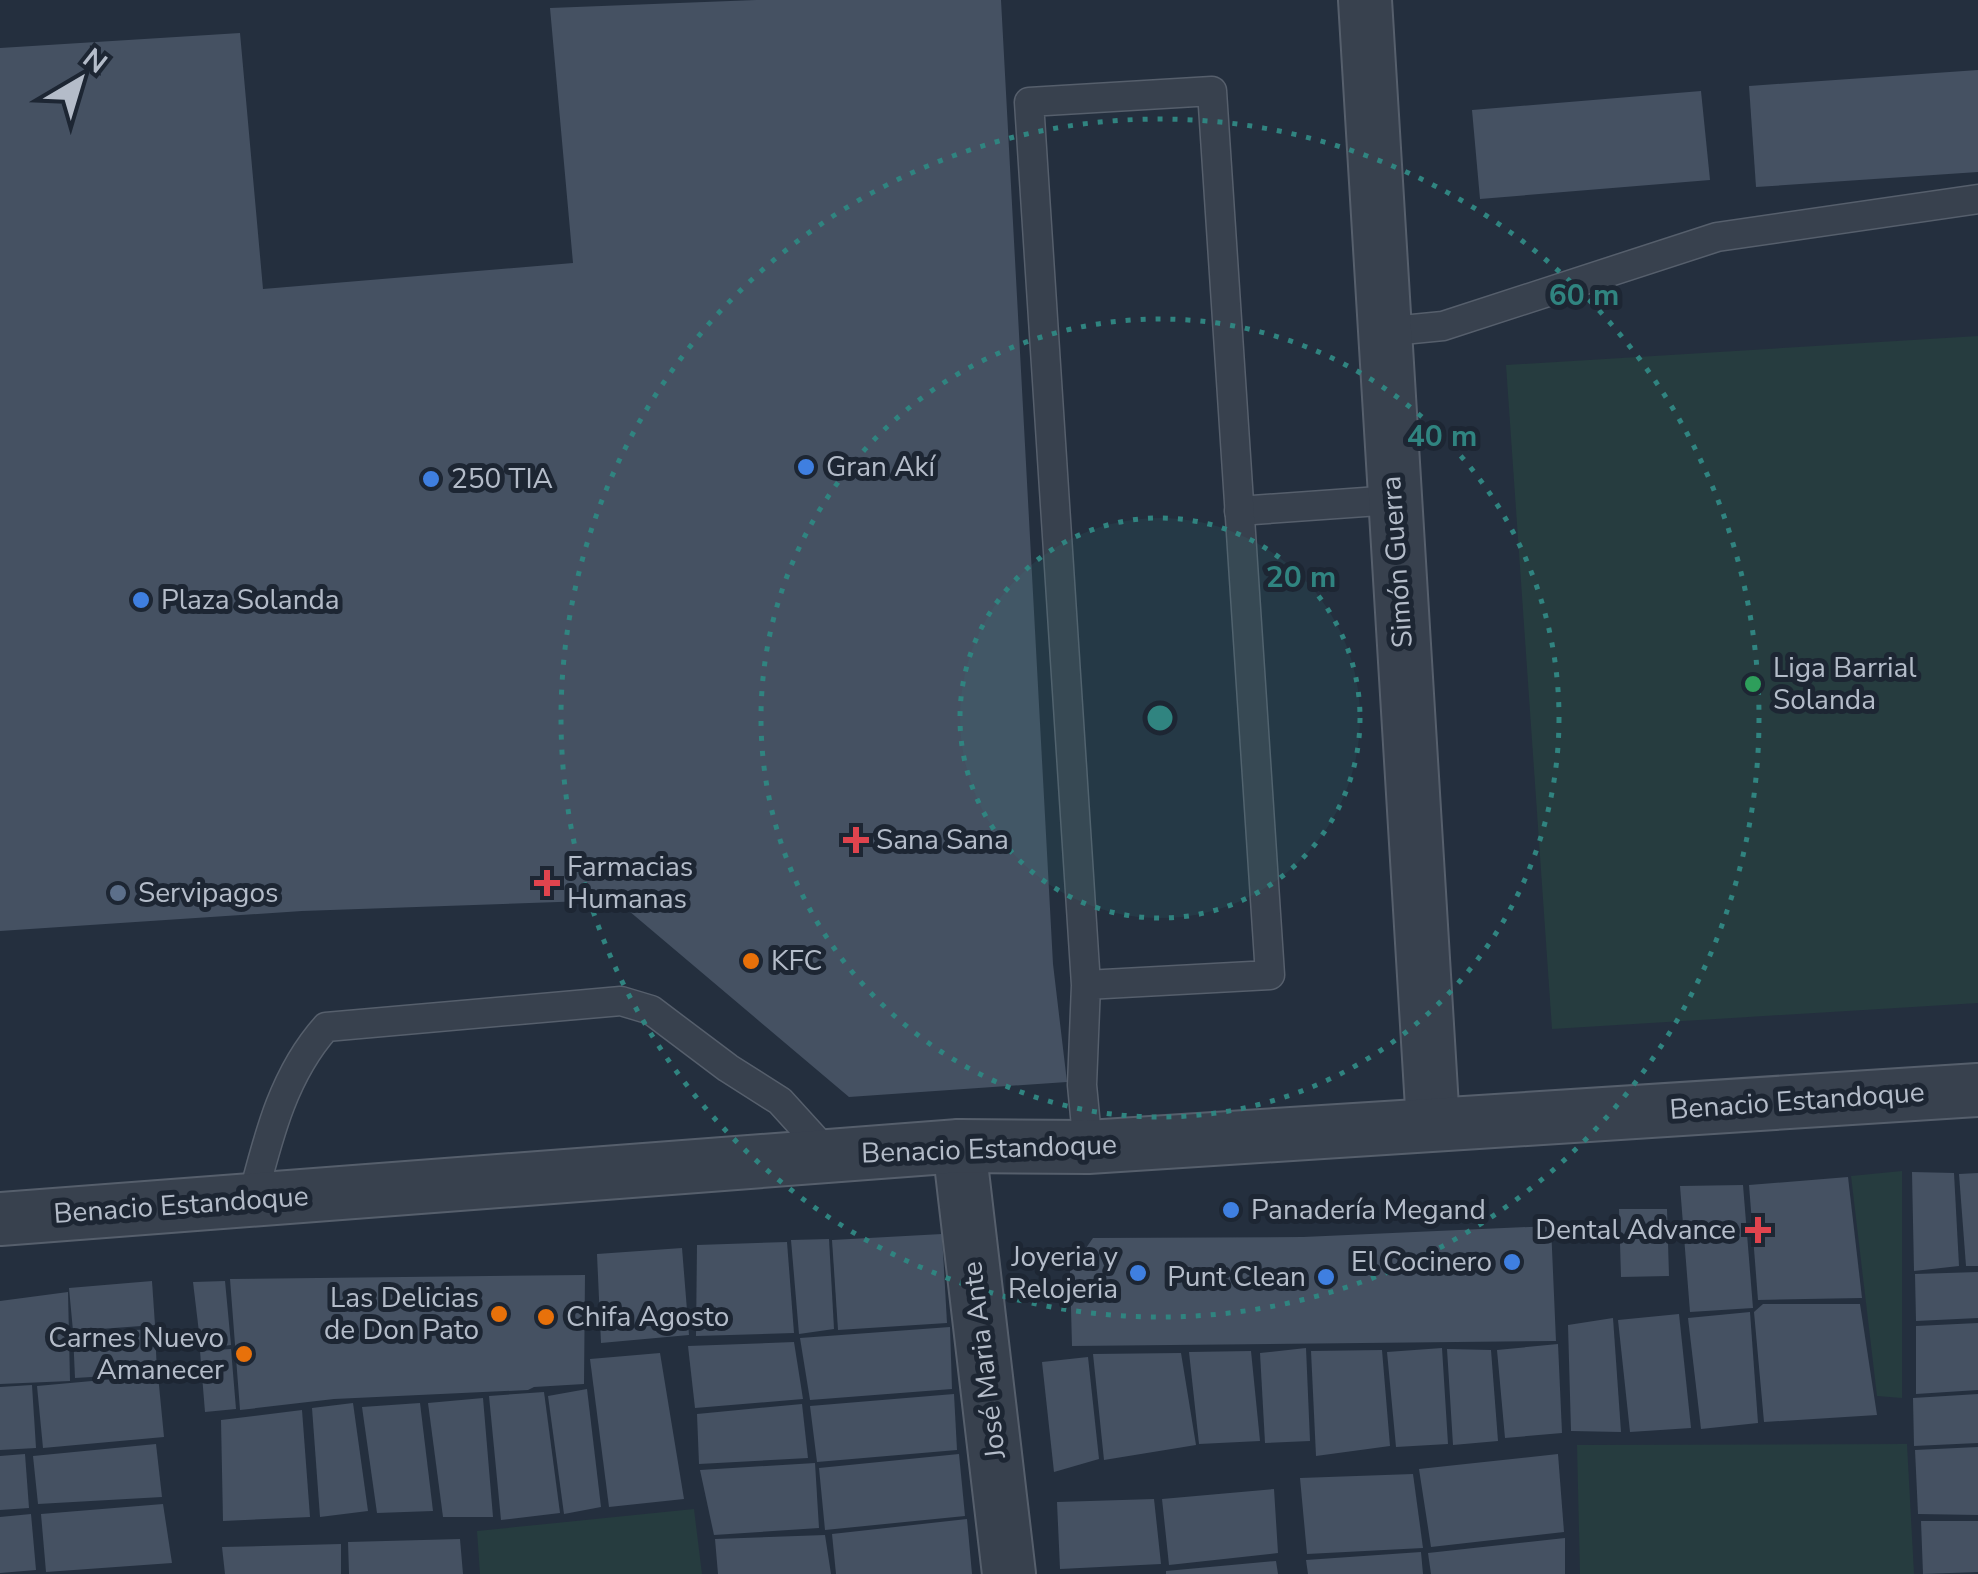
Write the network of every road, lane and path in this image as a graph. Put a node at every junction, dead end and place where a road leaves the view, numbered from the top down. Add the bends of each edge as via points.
1 (1365, 0) edge
2 (1978, 199) edge
3 (1382, 332) junction
4 (1393, 500) junction
5 (1239, 511) junction
6 (1086, 985) junction
7 (1978, 1090) edge
8 (1433, 1124) junction
9 (959, 1146) junction
10 (1088, 1147) junction
11 (830, 1156) junction
12 (252, 1200) junction
13 (0, 1219) edge
14 (1010, 1574) edge

1 - 3 street, Simón Guerra
2 - 3 lane via 1717,237 1443,326
3 - 4 street, Simón Guerra
4 - 5 lane
4 - 8 street, Simón Guerra
5 - 6 lane via 1270,975
5 - 6 lane via 1212,91 1029,102
6 - 10 lane via 1082,1086
7 - 8 street, Benacio Estandoque
8 - 10 street, Benacio Estandoque
9 - 10 street, Benacio Estandoque
9 - 11 street, Benacio Estandoque
9 - 14 street, José Maria Ante
11 - 12 street, Benacio Estandoque
11 - 12 lane via 780,1101 651,1010 621,1001 326,1027 304,1052 281,1101
12 - 13 street, Benacio Estandoque

